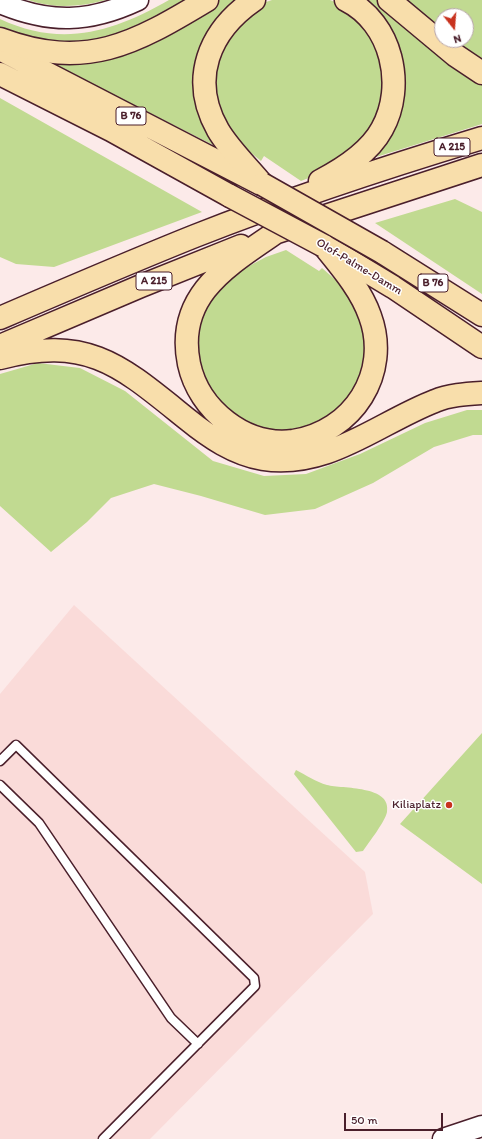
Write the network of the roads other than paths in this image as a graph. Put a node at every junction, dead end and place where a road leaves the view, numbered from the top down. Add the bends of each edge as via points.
1 (138, 0) edge
2 (207, 0) edge
3 (254, 0) edge
4 (346, 0) edge
5 (389, 0) edge
6 (0, 3) edge
7 (0, 39) edge
8 (0, 49) edge
9 (482, 73) edge
10 (0, 74) edge
11 (482, 138) edge
12 (482, 165) edge
13 (262, 184) junction
14 (264, 210) junction
15 (275, 233) junction
16 (346, 264) junction
17 (482, 315) edge
18 (0, 318) edge
19 (0, 346) edge
20 (482, 347) edge
21 (0, 358) edge
22 (482, 393) edge
23 (0, 761) edge
24 (0, 785) edge
25 (198, 1044) junction
26 (482, 1126) edge
27 (103, 1139) edge
28 (443, 1139) edge

1 - 6 street via 108,12 72,19 38,16
2 - 7 highway via 137,39 98,52 46,52
3 - 13 highway via 226,23 218,36 206,64 205,83 210,115 219,131
4 - 14 highway via 371,19 387,46 393,67 394,89 388,115 382,130 351,162 305,190
5 - 9 highway via 455,55
8 - 13 highway, B 76
10 - 16 highway, Olof-Palme-Damm / B 76, bridge via 111,130 324,246
11 - 14 highway, A 215
12 - 15 highway, A 215
13 - 17 highway, Olof-Palme-Damm / B 76, bridge via 382,252
14 - 18 highway, A 215
15 - 16 highway via 214,278 194,307 189,324 188,356 196,387 215,413 241,431 275,441 293,441 324,432 337,424 366,392 376,354 374,327
15 - 19 highway, A 215
16 - 20 highway, Olof-Palme-Damm / B 76 via 393,287
21 - 22 highway via 58,349 88,354 135,379 206,434 241,453 263,459 303,459 324,454 435,400 460,394
23 - 25 lane via 16,745 254,978 256,986
24 - 25 lane via 39,823 171,1018
25 - 27 lane
26 - 28 street

